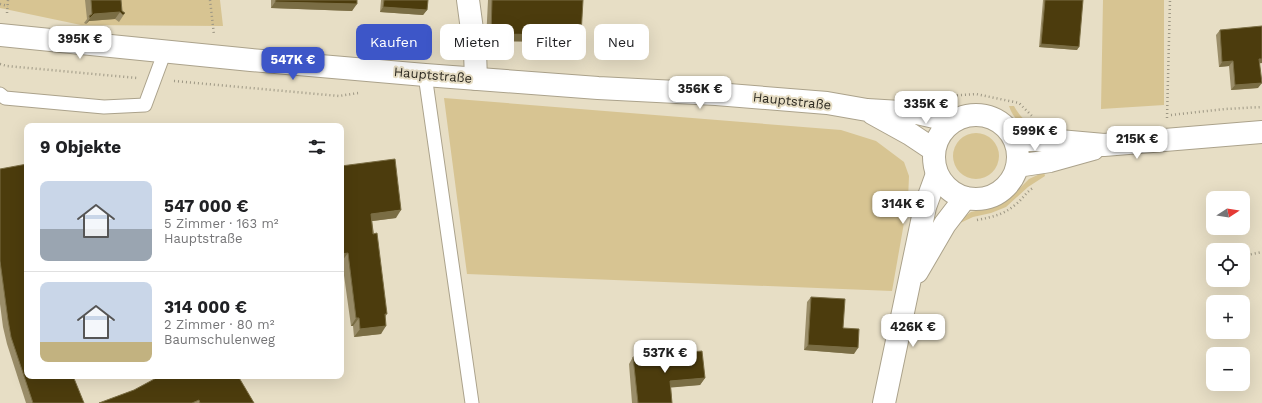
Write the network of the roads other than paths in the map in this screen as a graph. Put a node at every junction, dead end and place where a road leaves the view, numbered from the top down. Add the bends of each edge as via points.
1 (468, 0) edge
2 (3, 25) edge
3 (165, 51) junction
4 (425, 75) junction
5 (476, 79) junction
6 (0, 94) edge
7 (867, 110) junction
8 (952, 121) junction
9 (1262, 132) edge
10 (1015, 140) junction
11 (1104, 146) junction
12 (934, 150) junction
13 (1018, 166) junction
14 (937, 174) junction
15 (965, 198) junction
16 (907, 288) junction
17 (472, 403) edge
18 (884, 403) edge

1 - 5 main road
2 - 3 main road, Hauptstraße
3 - 4 main road, Hauptstraße
3 - 6 lane via 145,105 104,107 5,98
4 - 5 main road, Hauptstraße
4 - 17 lane
5 - 7 main road, Hauptstraße via 716,94
7 - 8 main road, Hauptstraße via 917,113
7 - 12 main road, Hauptstraße
8 - 10 main road via 974,114 986,116 1008,129
8 - 12 main road via 940,134
9 - 11 main road
10 - 11 main road via 1048,140
10 - 13 main road
11 - 13 main road via 1050,161
12 - 14 main road
13 - 15 main road via 1012,179 992,196
14 - 15 main road via 944,185
14 - 16 main road via 925,207
15 - 16 main road via 945,224
16 - 18 main road

